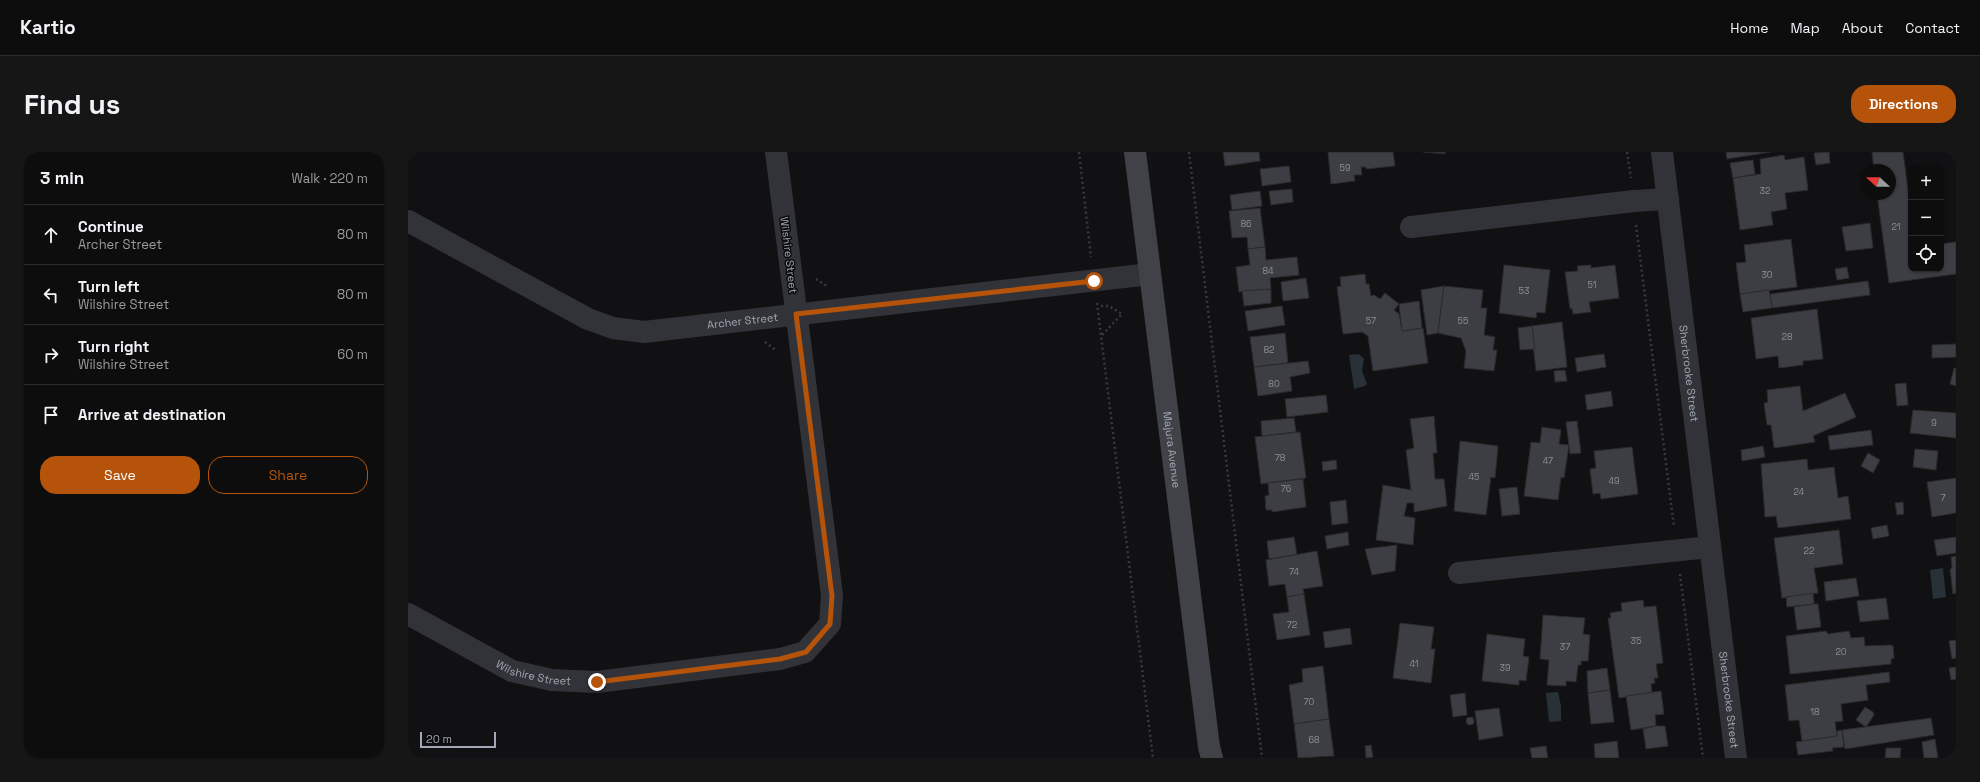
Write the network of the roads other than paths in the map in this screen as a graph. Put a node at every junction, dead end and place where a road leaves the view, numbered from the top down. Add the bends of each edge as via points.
1 (776, 152) edge
2 (1135, 152) edge
3 (1662, 152) edge
4 (1668, 199) junction
5 (408, 221) edge
6 (1411, 228) dead end
7 (1150, 274) junction
8 (796, 314) junction
9 (1710, 547) junction
10 (1459, 573) dead end
11 (408, 614) edge
12 (1210, 754) edge
13 (1736, 758) edge

1 - 8 street, Wilshire Street
2 - 7 main road, Majura Avenue
3 - 4 street, Sherbrooke Street
4 - 6 street
4 - 9 street, Sherbrooke Street
5 - 8 street, Archer Street via 588,319 613,328 644,332
7 - 8 street, Archer Street
7 - 12 main road, Majura Avenue
8 - 11 street, Wilshire Street via 832,596 830,624 806,652 780,659 597,682 552,680 512,671
9 - 10 street
9 - 13 street, Sherbrooke Street

